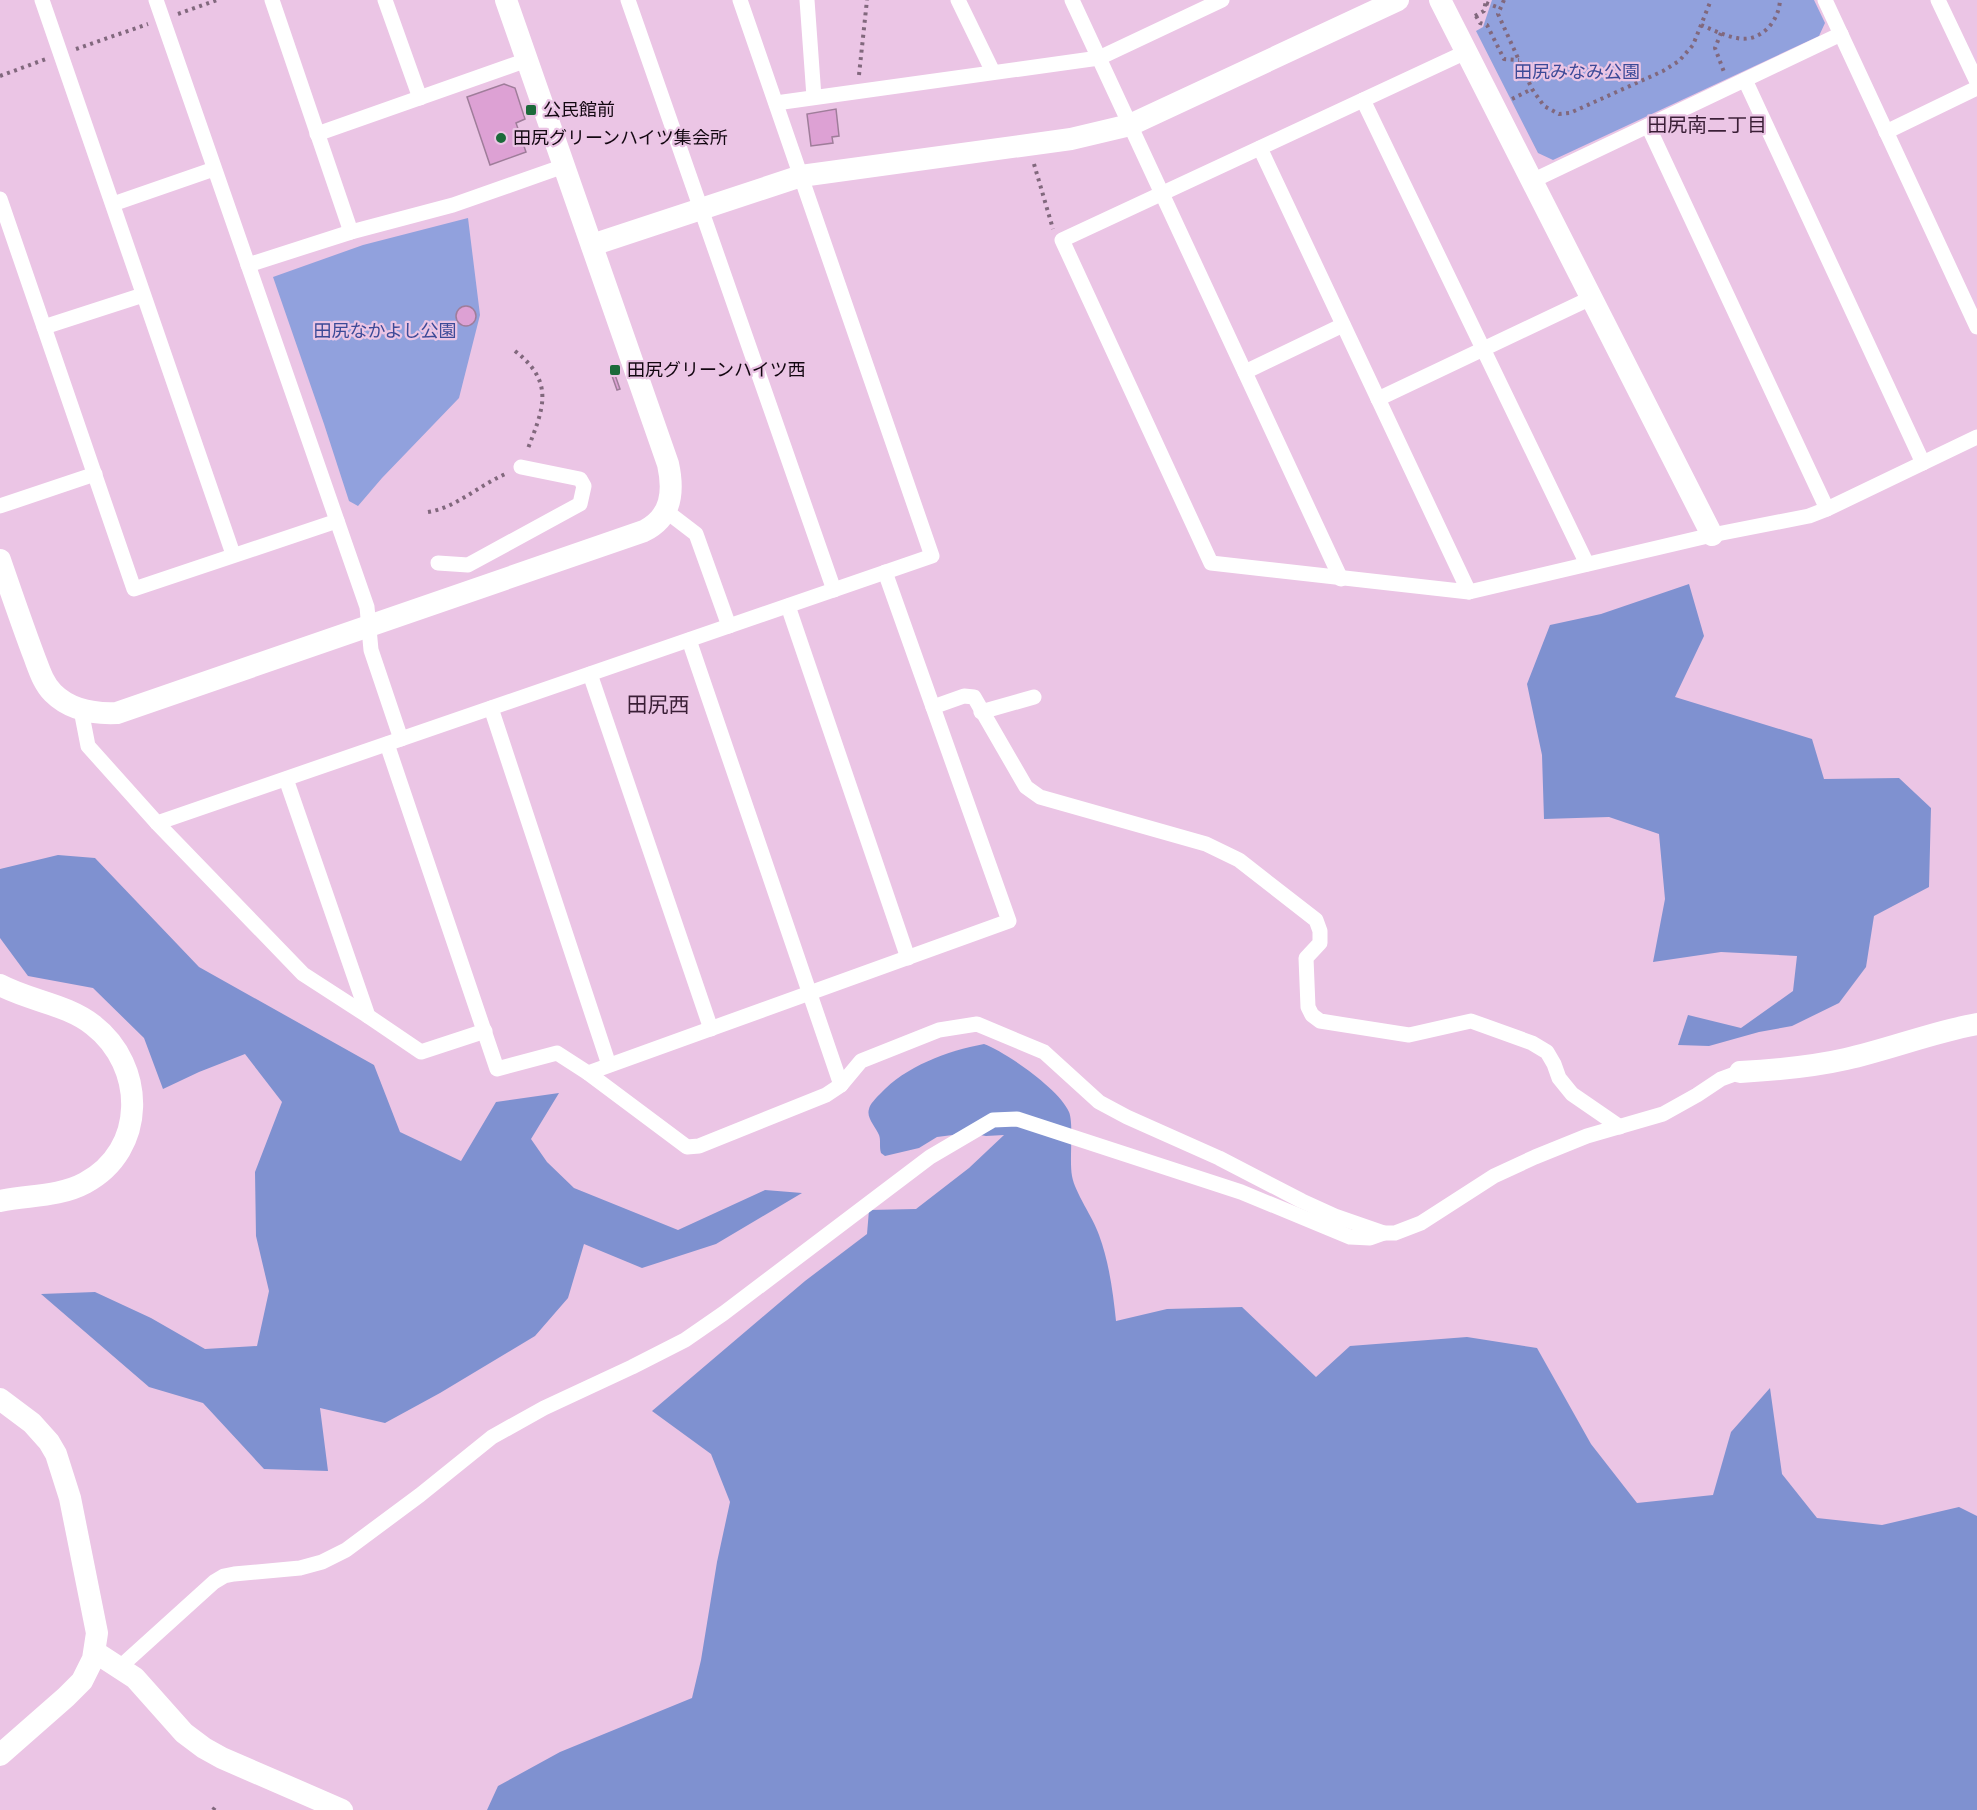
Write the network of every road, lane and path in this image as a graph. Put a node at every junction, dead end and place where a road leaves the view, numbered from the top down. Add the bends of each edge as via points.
1 (42, 0) edge
2 (156, 0) edge
3 (217, 0) edge
4 (272, 0) edge
5 (385, 0) edge
6 (506, 0) edge
7 (628, 0) edge
8 (740, 0) edge
9 (807, 0) edge
10 (867, 0) edge
11 (958, 0) edge
12 (1072, 0) edge
13 (1222, 0) edge
14 (1398, 0) edge
15 (1440, 0) edge
16 (1504, 0) edge
17 (1711, 0) edge
18 (1780, 0) edge
19 (1825, 0) edge
20 (1938, 0) edge
21 (1486, 2) edge
22 (1192, 6) edge
23 (1500, 8) junction
24 (1476, 16) junction
25 (162, 19) junction
26 (1467, 21) dead end
27 (1701, 25) junction
28 (1721, 33) junction
29 (1841, 34) junction
30 (1466, 52) junction
31 (61, 54) junction
32 (1099, 58) junction
33 (527, 60) junction
34 (1519, 60) junction
35 (993, 72) junction
36 (0, 75) edge
37 (1745, 80) junction
38 (1977, 82) edge
39 (1731, 87) junction
40 (1977, 88) edge
41 (1532, 89) junction
42 (858, 91) junction
43 (814, 97) junction
44 (420, 98) junction
45 (1363, 100) junction
46 (1508, 101) dead end
47 (776, 103) junction
48 (1130, 125) junction
49 (1648, 126) junction
50 (1886, 132) junction
51 (317, 134) junction
52 (1260, 148) junction
53 (1033, 160) dead end
54 (564, 166) junction
55 (214, 169) junction
56 (801, 176) junction
57 (1532, 181) junction
58 (1162, 194) junction
59 (0, 199) edge
60 (112, 204) junction
61 (701, 209) junction
62 (351, 232) junction
63 (1062, 240) junction
64 (592, 245) junction
65 (248, 265) junction
66 (143, 295) junction
67 (1591, 298) junction
68 (1343, 325) junction
69 (44, 327) junction
70 (1977, 327) edge
71 (1483, 349) junction
72 (515, 351) dead end
73 (1245, 372) junction
74 (1378, 399) junction
75 (1977, 437) edge
76 (1923, 463) junction
77 (521, 467) junction
78 (95, 474) junction
79 (0, 506) edge
80 (1827, 509) junction
81 (666, 511) junction
82 (428, 512) dead end
83 (337, 520) junction
84 (1712, 535) junction
85 (233, 554) junction
86 (0, 560) edge
87 (438, 563) dead end
88 (1587, 564) junction
89 (885, 572) junction
90 (1341, 579) junction
91 (834, 590) junction
92 (1469, 592) junction
93 (788, 606) junction
94 (729, 626) junction
95 (369, 627) junction
96 (689, 640) junction
97 (590, 674) junction
98 (1034, 698) dead end
99 (933, 706) junction
100 (491, 708) junction
101 (81, 710) junction
102 (981, 712) junction
103 (394, 741) junction
104 (286, 779) junction
105 (157, 823) junction
106 (908, 958) junction
107 (0, 985) edge
108 (810, 993) junction
109 (368, 1017) junction
110 (1977, 1024) edge
111 (711, 1029) junction
112 (484, 1031) junction
113 (609, 1065) junction
114 (1740, 1072) joint
115 (588, 1073) junction
116 (841, 1085) junction
117 (1620, 1127) junction
118 (0, 1201) edge
119 (1384, 1233) junction
120 (0, 1399) edge
121 (95, 1652) junction
122 (120, 1667) junction
123 (0, 1755) edge
124 (342, 1810) edge

1 - 31 street
2 - 25 street
3 - 25 path
4 - 51 street
5 - 44 street
6 - 33 street
7 - 61 street
8 - 47 street
9 - 43 street
10 - 42 path
11 - 35 street
12 - 32 street
13 - 22 street
14 - 48 street
15 - 30 street
16 - 23 path
17 - 27 path
18 - 28 path via 1775,19 1761,34 1739,39
19 - 29 street
20 - 38 street
21 - 23 path
21 - 24 path via 1484,11
22 - 32 street
23 - 34 path via 1498,14
24 - 26 path
24 - 34 path via 1487,25 1504,59
25 - 31 path
25 - 55 street
27 - 28 path
27 - 41 path via 1693,45 1672,66 1570,113 1551,111
28 - 39 path via 1715,52
29 - 37 street
29 - 50 street
30 - 45 street
30 - 57 street
31 - 36 path
31 - 60 street
32 - 35 street
32 - 48 street
33 - 44 street
33 - 54 street
34 - 41 path
35 - 42 street
37 - 39 street
37 - 76 street
39 - 49 street
40 - 50 street
41 - 46 path
42 - 43 street
43 - 47 street
44 - 51 street
45 - 52 street
45 - 71 street
47 - 56 street
48 - 56 street via 1071,139
48 - 58 street
49 - 57 street
49 - 80 street
50 - 70 street
51 - 62 street
52 - 58 street
52 - 68 street
53 - 63 path via 1054,232
54 - 62 street via 449,206
54 - 64 street
55 - 60 street
55 - 65 street
56 - 61 street
56 - 89 street via 932,556
57 - 67 street
58 - 63 street
58 - 73 street
59 - 69 street
60 - 66 street
61 - 64 street
61 - 91 street
62 - 65 street
63 - 90 street via 1211,563
64 - 81 street via 668,464 672,489
65 - 83 street
66 - 69 street
66 - 85 street
67 - 71 street
67 - 84 street
68 - 73 street
68 - 74 street
69 - 78 street
71 - 74 street
71 - 88 street
72 - 77 path via 535,371 543,397 540,418
73 - 90 street
74 - 92 street
75 - 76 street
76 - 80 street
77 - 82 path via 493,479 447,508
77 - 87 street via 580,479 584,486 580,504 469,570
78 - 79 street
78 - 85 street via 134,589
80 - 84 street
81 - 94 street via 696,534
81 - 95 street via 644,531
83 - 85 street
83 - 95 street via 367,607
84 - 88 street
86 - 101 street via 45,681 60,699
88 - 92 street
89 - 91 street
89 - 99 street
90 - 92 street
91 - 93 street
93 - 94 street
93 - 106 street
94 - 96 street
95 - 101 street via 126,711 98,714
95 - 103 street
96 - 97 street
96 - 108 street
97 - 100 street
97 - 111 street
98 - 102 street
99 - 102 street via 964,696 974,698
99 - 106 street via 1009,921
100 - 103 street
100 - 113 street
101 - 105 street via 88,746
102 - 117 street via 1026,787 1040,797 1206,844 1239,860 1316,920 1320,944 1306,958 1308,1007 1320,1021 1409,1035 1471,1021 1547,1052 1572,1095
103 - 104 street
103 - 112 street
104 - 105 street
104 - 109 street
105 - 109 street via 303,974
106 - 108 street
107 - 118 street via 72,1012 94,1026 126,1069 132,1099 130,1129 116,1159 106,1169 69,1190
108 - 111 street
108 - 116 street
109 - 112 street via 421,1052
110 - 114 street via 1813,1066
111 - 113 street
112 - 115 street via 497,1069 557,1053
113 - 115 street
114 - 117 street via 1663,1114
115 - 116 street via 687,1148 826,1095
116 - 119 street via 861,1060 939,1030 977,1024 1044,1052 1099,1102 1127,1117 1335,1216
117 - 119 street via 1535,1157 1494,1176 1410,1229
119 - 122 street via 1370,1238 1350,1237 1240,1192 1017,1119 993,1120 930,1157 685,1340 544,1407 492,1437 346,1550 300,1568 224,1576
120 - 121 street via 41,1432 62,1468 97,1626
121 - 122 street
121 - 123 street via 75,1689
122 - 124 street via 204,1748

